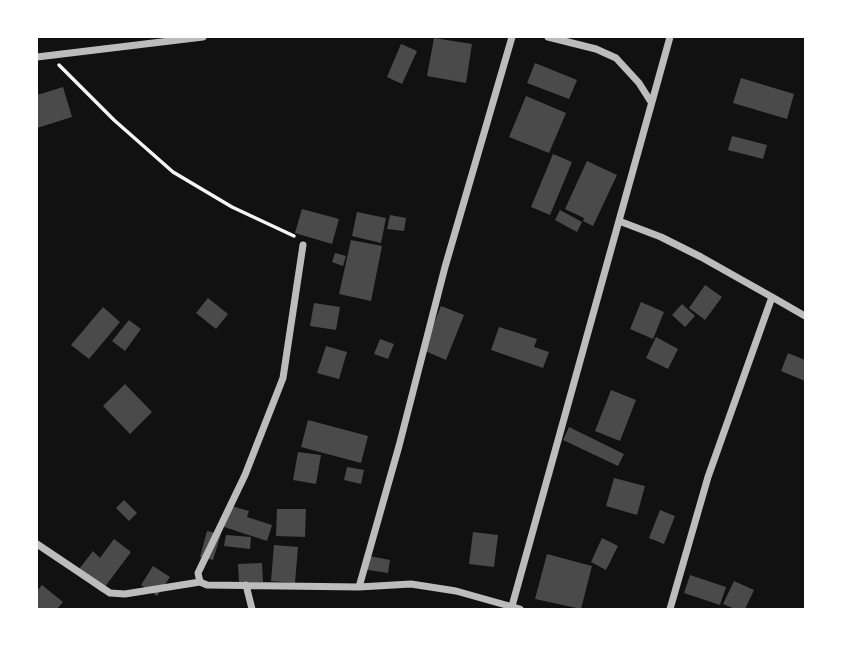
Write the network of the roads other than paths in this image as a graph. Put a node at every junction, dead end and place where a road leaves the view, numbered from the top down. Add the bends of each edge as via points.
1 (202, 37) edge
2 (512, 37) edge
3 (548, 37) edge
4 (670, 37) edge
5 (37, 57) edge
6 (651, 102) junction
7 (619, 221) junction
8 (303, 245) road end
9 (772, 297) junction
10 (805, 316) edge
11 (37, 544) edge
12 (200, 582) junction
13 (246, 585) junction
14 (359, 587) junction
15 (516, 608) edge
16 (252, 609) edge
17 (670, 609) edge

1 - 5 street
2 - 14 street
3 - 6 street via 615,58
4 - 6 street
6 - 7 street
7 - 9 street via 661,237
7 - 15 street
8 - 12 street via 283,378 245,475 198,573
9 - 10 street
9 - 17 street via 708,477
11 - 12 street via 110,593
12 - 13 street
13 - 14 street
13 - 16 street
14 - 15 street via 411,584

